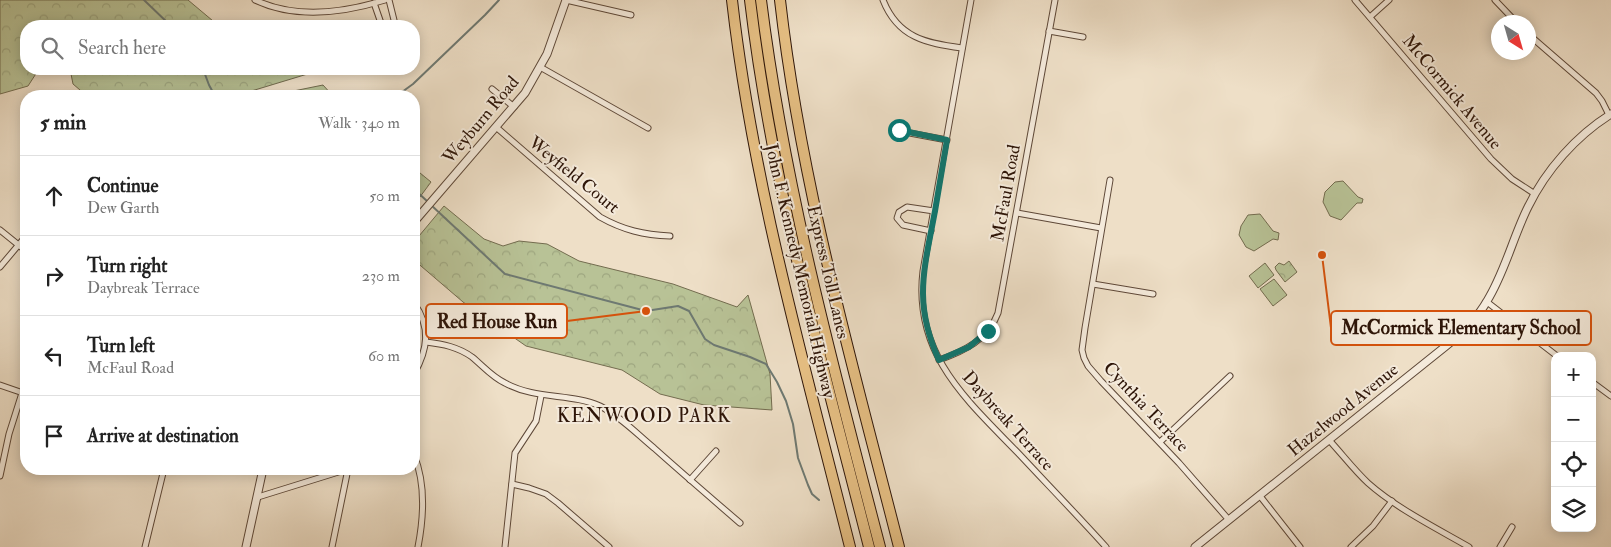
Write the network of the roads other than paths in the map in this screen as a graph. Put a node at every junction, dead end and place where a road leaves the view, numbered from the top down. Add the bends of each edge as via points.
1 (255, 0) edge
2 (384, 0) edge
3 (389, 0) edge
4 (566, 0) edge
5 (732, 0) edge
6 (750, 0) edge
7 (761, 0) edge
8 (780, 0) edge
9 (883, 0) edge
10 (971, 0) edge
11 (1055, 0) edge
12 (1355, 0) edge
13 (1389, 0) edge
14 (1495, 0) edge
15 (374, 3) junction
16 (631, 15) dead end
17 (1509, 15) edge
18 (1370, 17) junction
19 (380, 20) edge
20 (394, 20) edge
21 (1049, 31) junction
22 (1083, 37) dead end
23 (1536, 41) edge
24 (962, 48) junction
25 (540, 67) junction
26 (492, 89) dead end
27 (514, 107) junction
28 (1610, 114) edge
29 (496, 127) junction
30 (648, 128) dead end
31 (899, 130) dead end
32 (947, 140) junction
33 (1110, 180) dead end
34 (1535, 194) junction
35 (934, 211) junction
36 (1017, 213) junction
37 (420, 215) edge
38 (1101, 228) junction
39 (0, 230) edge
40 (931, 231) junction
41 (670, 236) dead end
42 (20, 243) edge
43 (18, 245) junction
44 (0, 267) edge
45 (1093, 284) junction
46 (1153, 294) dead end
47 (1487, 302) junction
48 (420, 314) edge
49 (426, 342) junction
50 (1552, 352) edge
51 (939, 360) junction
52 (420, 362) edge
53 (1230, 376) dead end
54 (0, 385) edge
55 (1596, 385) edge
56 (20, 392) edge
57 (541, 396) junction
58 (1611, 396) edge
59 (20, 404) edge
60 (1329, 440) junction
61 (1160, 442) junction
62 (716, 451) dead end
63 (420, 472) edge
64 (163, 475) edge
65 (262, 475) edge
66 (329, 475) edge
67 (347, 475) edge
68 (0, 476) edge
69 (690, 480) junction
70 (512, 484) junction
71 (1260, 496) junction
72 (258, 497) junction
73 (1392, 500) junction
74 (1229, 520) junction
75 (740, 523) dead end
76 (1512, 527) dead end
77 (145, 547) edge
78 (246, 547) edge
79 (332, 547) edge
80 (418, 547) edge
81 (505, 547) edge
82 (609, 547) edge
83 (850, 547) edge
84 (869, 547) edge
85 (880, 547) edge
86 (899, 547) edge
87 (1106, 547) edge
88 (1195, 547) edge
89 (1300, 547) edge
90 (1351, 547) edge
91 (1469, 547) edge
92 (1500, 547) edge

1 - 15 street via 279,9 308,12
2 - 15 street
3 - 20 street
4 - 16 street
4 - 25 street, Weyburn Road
5 - 83 highway, John F. Kennedy Memorial Highway via 769,222
6 - 84 highway, Express Toll Lanes via 766,112 787,217
7 - 85 highway, Express Toll Lanes via 777,111 799,224
8 - 86 highway, John F. Kennedy Memorial Highway via 792,87 818,226
9 - 24 street via 907,32 923,40
10 - 24 street, Daybreak Terrace
11 - 21 street, McFaul Road
12 - 18 street, McCormick Avenue
13 - 18 street
14 - 17 street
15 - 19 street
18 - 34 street, McCormick Avenue via 1491,159 1512,179
21 - 22 street
21 - 36 street, McFaul Road
23 - 28 street via 1596,93
24 - 32 street, Daybreak Terrace
25 - 27 street, Weyburn Road
25 - 30 street
26 - 27 street
27 - 29 street, Weyburn Road
28 - 34 street, Hazelwood Avenue via 1566,152
29 - 37 street, Weyburn Road
29 - 41 street, Weyfield Court via 600,217 634,232
31 - 32 street
32 - 35 street, Daybreak Terrace
33 - 38 street, Cynthia Terrace
34 - 47 street, Hazelwood Avenue
35 - 40 street, Daybreak Terrace
35 - 40 street via 907,208 899,212 897,218 903,225
36 - 38 street
36 - 51 street, McFaul Road via 995,322 976,342
38 - 45 street, Cynthia Terrace
39 - 43 street
40 - 51 street, Daybreak Terrace via 923,271 922,297 926,325
42 - 43 street
43 - 44 street
45 - 46 street
45 - 61 street, Cynthia Terrace via 1083,345 1084,358 1101,381
47 - 50 street
47 - 60 street, Hazelwood Avenue via 1457,338
48 - 49 street
49 - 52 street
49 - 57 street via 460,350 504,383
51 - 87 street, Daybreak Terrace via 975,408
53 - 61 street
54 - 56 street
55 - 58 street
57 - 69 street via 599,406 629,426
57 - 70 street via 536,421 515,453
59 - 68 street via 9,434
60 - 71 street, Hazelwood Avenue
60 - 73 street via 1362,477
61 - 74 street, Cynthia Terrace
62 - 69 street
63 - 80 street via 423,513
64 - 77 street
65 - 72 street
66 - 72 street
67 - 79 street
69 - 75 street
70 - 81 street
70 - 82 street via 546,494
71 - 74 street, Hazelwood Avenue
71 - 89 street
72 - 78 street
73 - 90 street via 1373,526
73 - 91 street
74 - 88 street, Hazelwood Avenue
76 - 92 street

